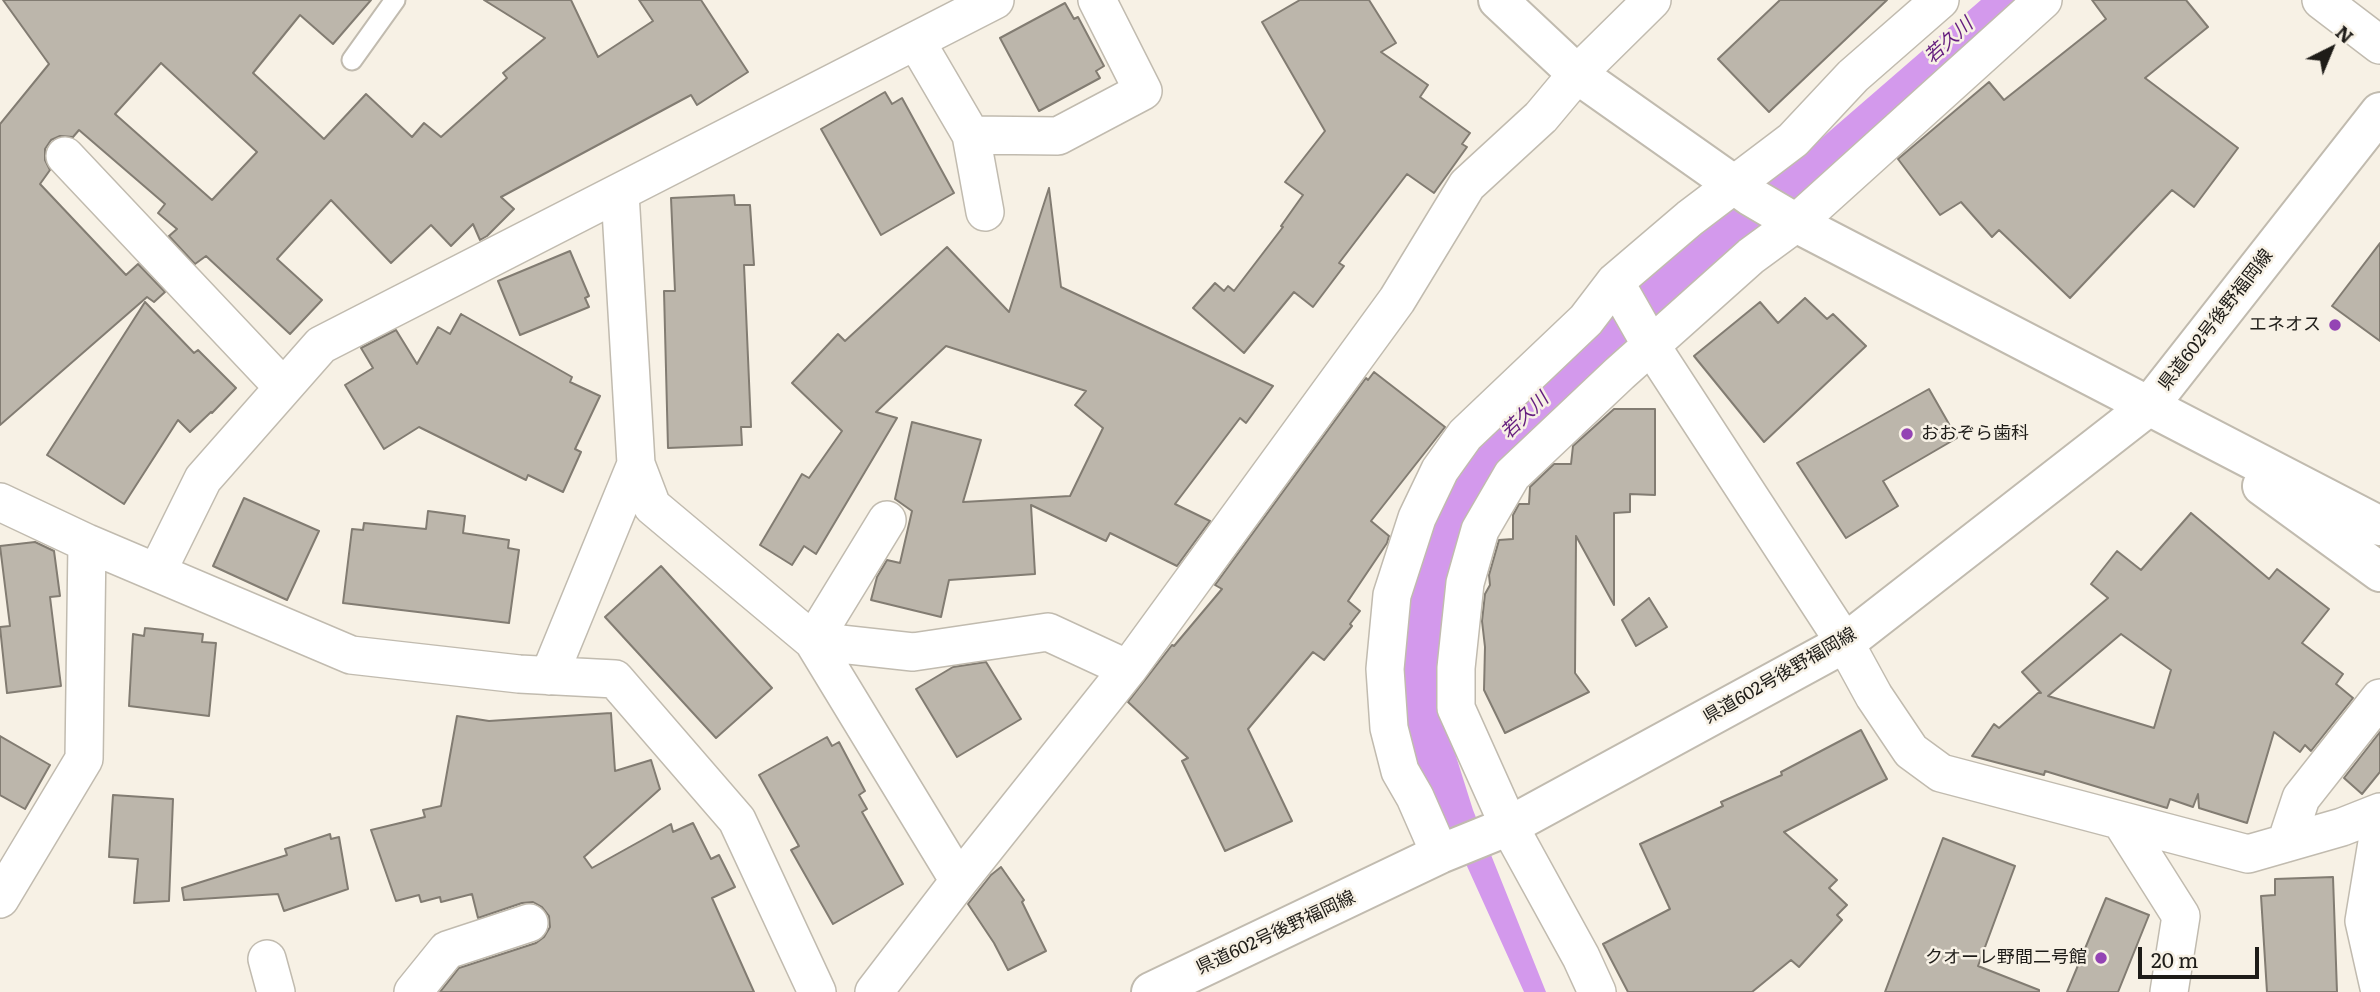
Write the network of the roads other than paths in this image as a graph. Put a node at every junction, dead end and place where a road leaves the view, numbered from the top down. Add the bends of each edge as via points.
1 (395, 0) edge
2 (995, 0) edge
3 (1097, 0) edge
4 (1498, 0) edge
5 (1652, 0) edge
6 (1940, 0) edge
7 (2043, 0) edge
8 (2321, 0) edge
9 (916, 41) junction
10 (2380, 45) edge
11 (352, 60) dead end
12 (1577, 74) junction
13 (2380, 112) edge
14 (971, 135) junction
15 (65, 156) dead end
16 (1742, 191) junction
17 (620, 193) junction
18 (985, 212) dead end
19 (1793, 221) junction
20 (1615, 282) junction
21 (1652, 346) junction
22 (283, 387) junction
23 (2149, 405) junction
24 (636, 464) junction
25 (0, 502) edge
26 (887, 520) dead end
27 (2380, 526) edge
28 (87, 543) junction
29 (157, 572) junction
30 (2380, 572) edge
31 (813, 641) junction
32 (1845, 643) junction
33 (1128, 668) junction
34 (549, 676) junction
35 (2380, 698) edge
36 (2380, 812) edge
37 (2121, 821) junction
38 (2380, 824) edge
39 (1509, 826) junction
40 (2286, 843) junction
41 (1440, 854) junction
42 (959, 880) junction
43 (0, 898) edge
44 (528, 923) dead end
45 (413, 992) edge
46 (817, 992) edge
47 (874, 992) edge
48 (1150, 992) edge
49 (1597, 992) edge
50 (2169, 992) edge
51 (2379, 992) edge

1 - 11 lane
2 - 9 street
3 - 14 street via 1143,91 1058,136
4 - 12 main road
5 - 12 street
6 - 16 street via 1853,76
7 - 19 street
8 - 10 street
9 - 14 street
9 - 17 street
12 - 16 main road
12 - 33 street via 1541,117 1467,186 1397,300
13 - 23 main road, 県道602号後野福岡線
14 - 18 street
15 - 22 street
16 - 19 main road
16 - 20 street via 1690,218
17 - 22 street via 321,345
17 - 24 street
19 - 21 street
19 - 23 main road
20 - 21 street
20 - 41 street via 1586,320 1465,435 1440,470 1417,518 1392,595 1385,668 1389,728 1400,771
21 - 32 street
21 - 39 street via 1512,475 1480,530 1465,583 1456,708
22 - 29 street via 202,479
23 - 27 main road
23 - 30 main road
23 - 32 main road, 県道602号後野福岡線
24 - 31 street via 652,506
24 - 34 street
25 - 28 street
26 - 31 street
28 - 29 street
28 - 43 street via 84,759
29 - 34 street via 351,655
31 - 33 street via 913,652 1048,632
31 - 42 street
32 - 37 street via 1911,751 1941,773
32 - 39 main road, 県道602号後野福岡線
33 - 42 street
34 - 46 street via 615,679 737,820
35 - 40 street via 2301,798
36 - 40 street
37 - 40 street via 2248,854
37 - 50 street via 2181,916
38 - 51 street via 2364,921
39 - 41 main road, 県道602号後野福岡線
39 - 49 street
41 - 48 main road, 県道602号後野福岡線
42 - 47 street
44 - 45 street via 447,950

